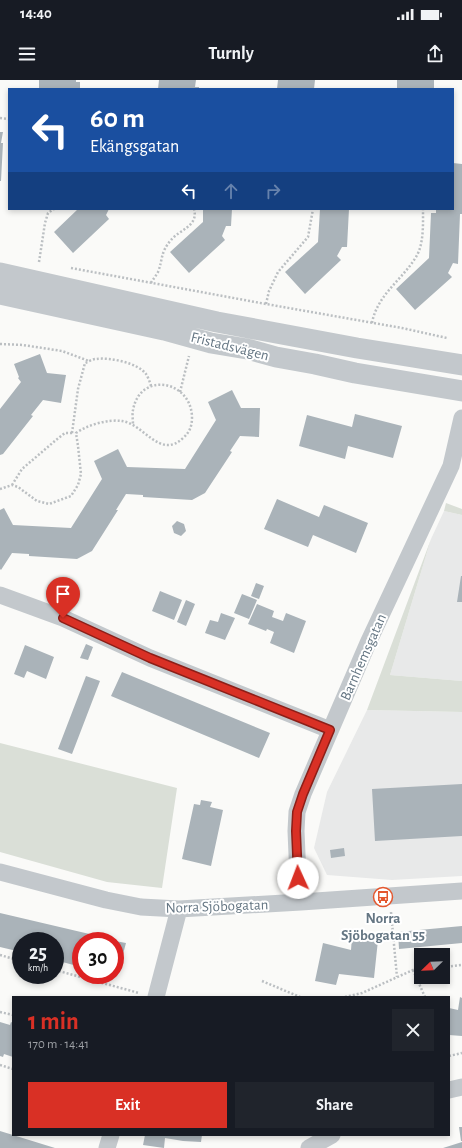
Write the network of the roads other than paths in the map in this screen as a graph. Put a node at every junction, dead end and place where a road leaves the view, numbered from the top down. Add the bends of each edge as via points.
1 (0, 273) edge
2 (0, 294) edge
3 (462, 365) edge
4 (462, 390) edge
5 (462, 418) edge
6 (0, 595) edge
7 (330, 730) junction
8 (0, 872) edge
9 (462, 891) edge
10 (301, 902) junction
11 (179, 909) junction
12 (151, 996) edge
13 (462, 1087) edge
14 (450, 1090) edge
15 (111, 1136) edge
16 (330, 1136) edge
17 (107, 1148) edge
18 (309, 1148) edge

1 - 3 street, Fristadsvägen via 217,322
2 - 4 street, Fristadsvägen via 247,349 276,358 355,374
5 - 7 street, Barnhemsgatan via 451,466 368,642
6 - 7 street via 63,618 150,658
7 - 10 street, Barnhemsgatan via 297,812
8 - 11 street, Norra Sjöbogatan via 106,900 141,907
9 - 10 street, Norra Sjöbogatan
10 - 11 street, Norra Sjöbogatan
11 - 12 street
13 - 14 street
15 - 17 street
16 - 18 street

